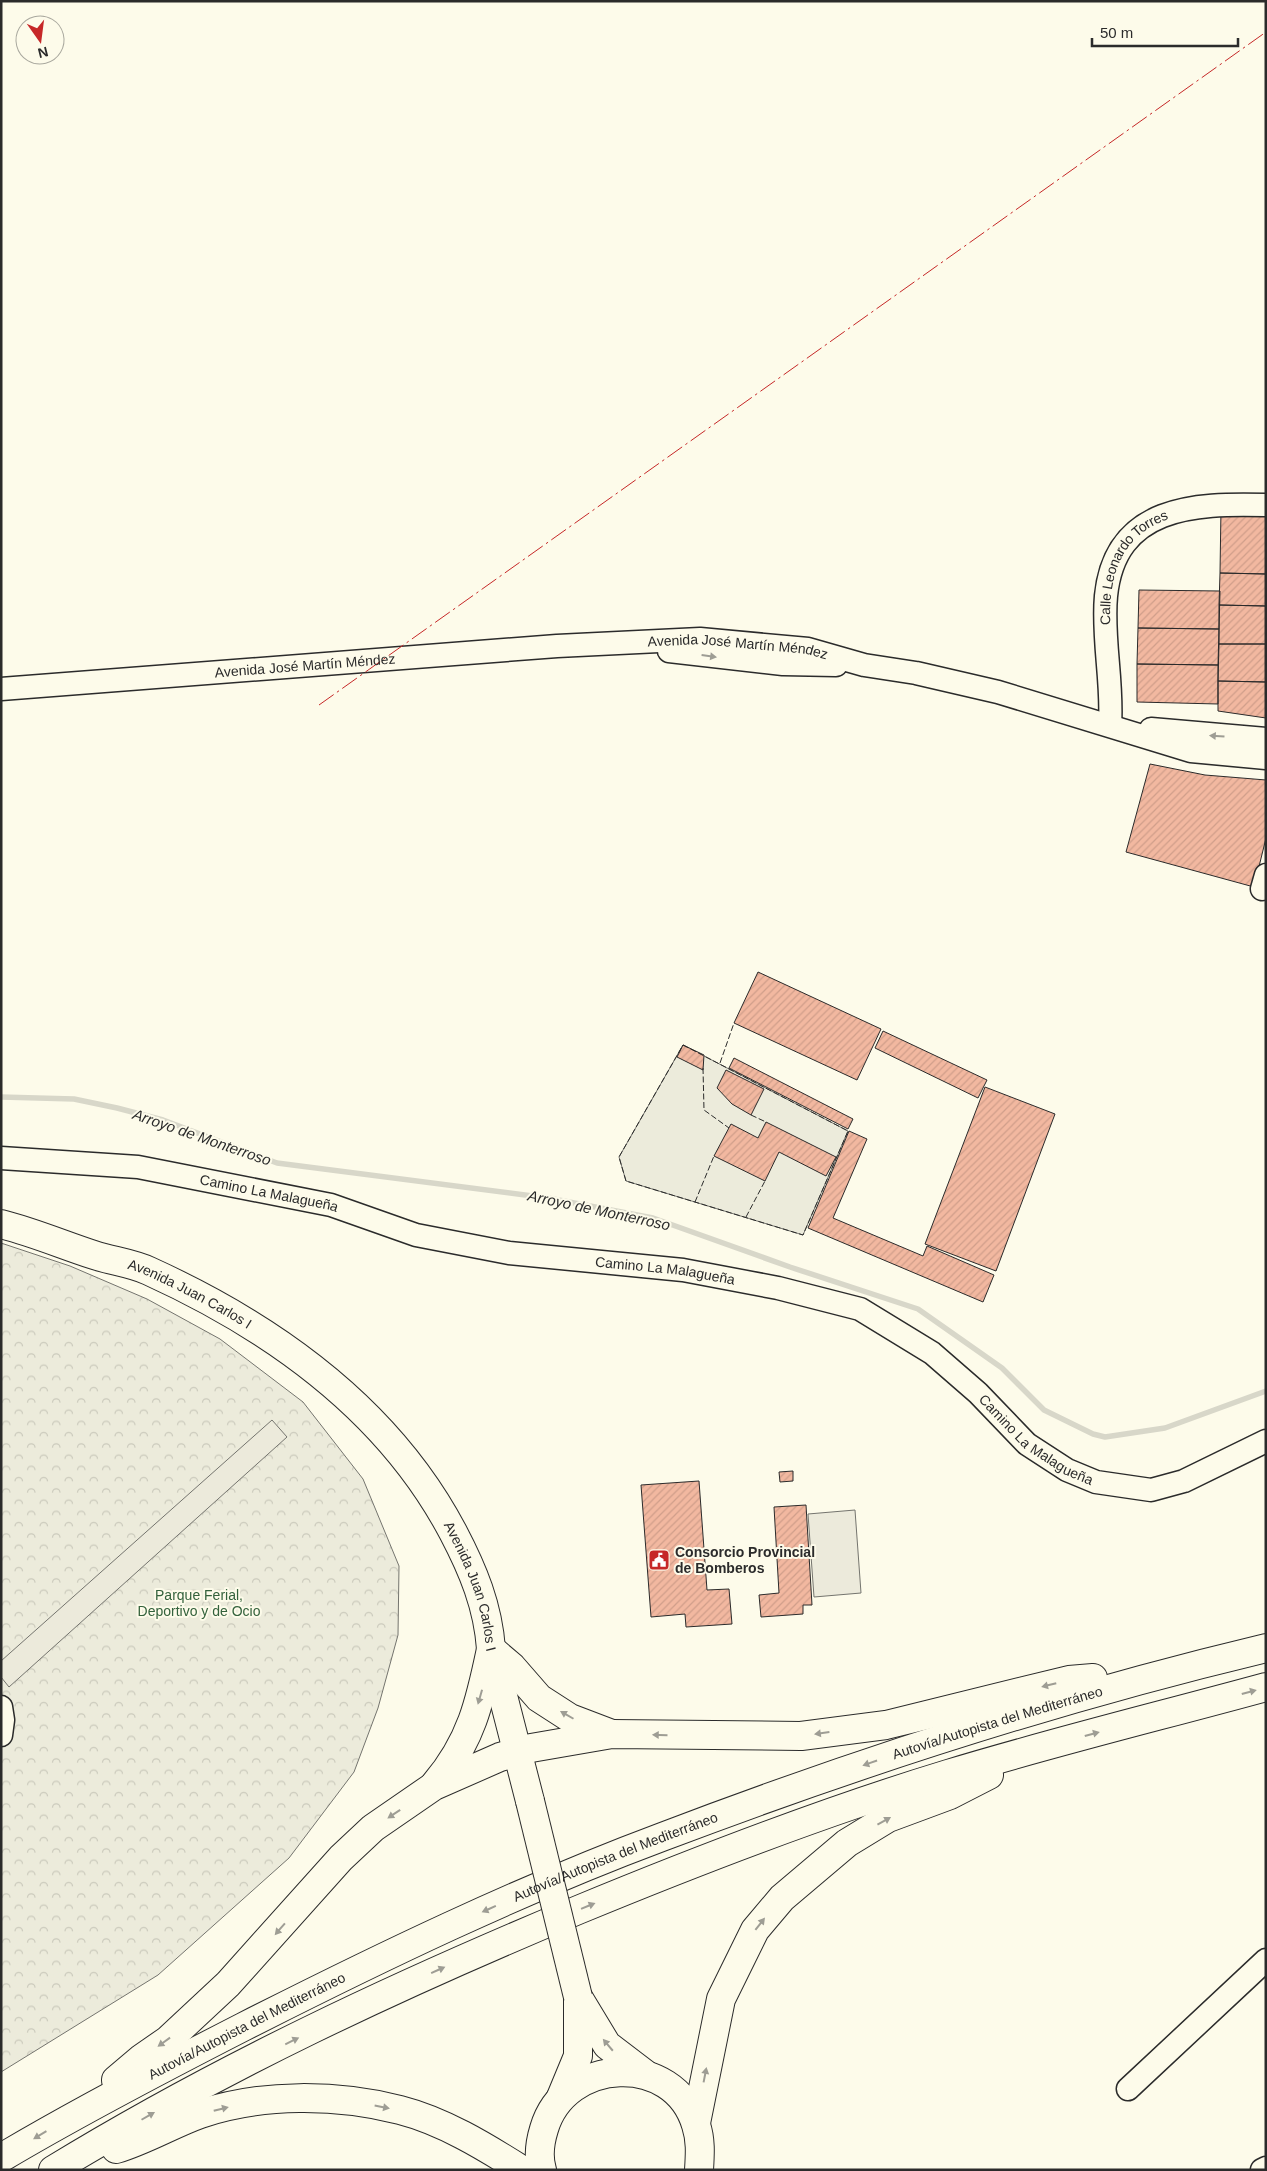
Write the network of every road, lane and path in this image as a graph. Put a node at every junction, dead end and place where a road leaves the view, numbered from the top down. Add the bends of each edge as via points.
1 (1266, 505) edge
2 (1, 689) edge
3 (1110, 725) junction
4 (1266, 740) edge
5 (1266, 748) edge
6 (1219, 755) junction
7 (1266, 758) edge
8 (1, 1158) edge
9 (1, 1224) edge
10 (1266, 1441) edge
11 (1266, 1648) edge
12 (491, 1649) junction
13 (1167, 1672) junction
14 (1266, 1687) edge
15 (1, 1707) edge
16 (612, 1734) junction
17 (1, 1735) edge
18 (1045, 1747) junction
19 (518, 1752) junction
20 (434, 1786) junction
21 (1266, 1960) edge
22 (578, 1997) junction
23 (646, 2075) junction
24 (1128, 2089) dead end
25 (560, 2098) junction
26 (78, 2112) junction
27 (696, 2123) junction
28 (1, 2158) edge
29 (57, 2168) edge
30 (1266, 2168) edge
31 (522, 2170) edge
32 (542, 2170) edge
33 (699, 2170) edge
34 (1262, 2170) edge

1 - 3 street, Calle Leonardo Torres via 1228,504 1171,513 1149,521 1130,537 1117,558 1106,597 1112,701
2 - 3 street, Avenida José Martín Méndez via 557,646 608,645 783,664 864,665 998,692
4 -> 3 street, Avenida José Martín Méndez
3 - 6 street, Avenida José Martín Méndez via 1161,744
5 - 6 street, Avenida José Martín Méndez
6 - 7 street, Avenida José Martín Méndez
8 - 10 street, Camino La Malagueña via 138,1167 331,1205 416,1235 509,1253 683,1270 778,1288 860,1309 932,1353 978,1393 1027,1444 1066,1470 1122,1488 1151,1490 1184,1481
9 - 12 main road, Avenida Juan Carlos I via 94,1255 219,1322 304,1381 394,1467 430,1518 458,1570 480,1630
11 - 13 main road, Autovía/Autopista del Mediterráneo
16 -> 12 main road via 570,1718 539,1698
12 - 19 main road
12 -> 20 main road via 468,1737
13 -> 16 main road via 1069,1680 886,1724 801,1736
13 -> 26 main road, Autovía/Autopista del Mediterráneo via 903,1752 660,1837 487,1910 320,1988
18 -> 14 main road
15 - 17 street
16 - 19 main road
27 -> 18 main road via 721,1999 755,1930 782,1898 847,1843 888,1818 950,1795
29 -> 18 main road via 244,2065 391,1991 494,1945 653,1879 813,1820 948,1774
19 - 20 main road
19 - 22 main road, bridge
20 -> 26 main road via 373,1828 341,1858 228,1984 168,2040
21 - 24 street
23 -> 22 main road via 607,2045
22 - 25 main road via 578,2056
23 - 25 main road via 623,2071 600,2074 578,2083
23 - 27 main road via 668,2086
25 - 32 main road via 547,2118 540,2140
26 -> 28 main road, Autovía/Autopista del Mediterráneo
27 - 33 main road via 701,2146
29 -> 31 main road via 136,2143 199,2114 281,2100 322,2099 400,2110 466,2137
30 - 34 street

